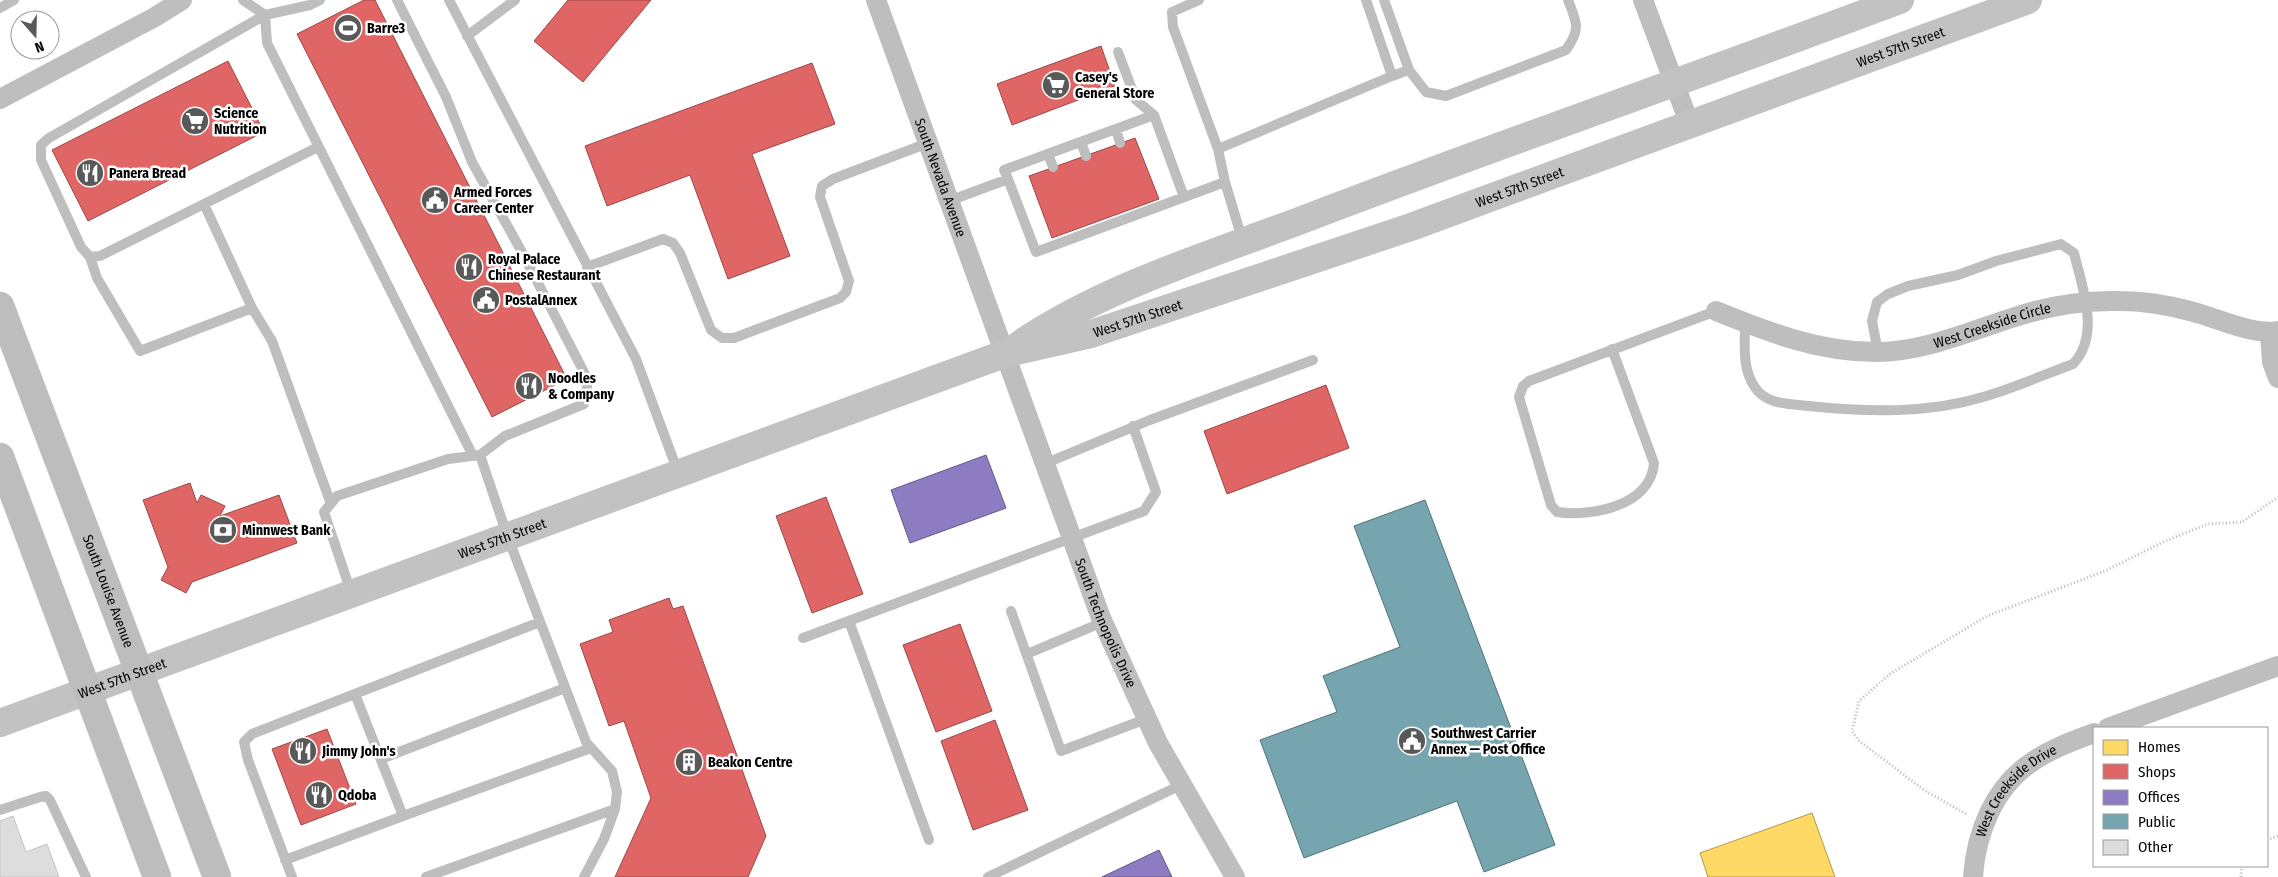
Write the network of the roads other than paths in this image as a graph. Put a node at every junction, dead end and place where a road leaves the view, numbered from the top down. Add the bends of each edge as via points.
1 (14, 0) edge
2 (182, 0) edge
3 (243, 0) edge
4 (320, 0) edge
5 (397, 0) edge
6 (449, 0) edge
7 (515, 0) edge
8 (876, 0) edge
9 (1199, 0) edge
10 (1366, 0) edge
11 (1384, 0) edge
12 (1568, 0) edge
13 (1643, 0) edge
14 (1900, 0) edge
15 (2028, 0) edge
16 (0, 8) edge
17 (265, 15) junction
18 (467, 36) junction
19 (1118, 52) dead end
20 (1409, 70) junction
21 (1392, 76) junction
22 (1674, 83) junction
23 (0, 98) edge
24 (1154, 115) junction
25 (1690, 125) junction
26 (1116, 129) junction
27 (1081, 142) junction
28 (928, 143) junction
29 (1120, 143) dead end
30 (318, 147) junction
31 (1218, 149) junction
32 (1048, 154) junction
33 (1086, 156) dead end
34 (1053, 167) dead end
35 (1008, 179) junction
36 (1225, 182) junction
37 (1184, 197) junction
38 (948, 201) junction
39 (204, 204) junction
40 (1244, 242) junction
41 (90, 257) junction
42 (587, 267) junction
43 (2086, 302) junction
44 (0, 306) edge
45 (252, 308) junction
46 (1716, 312) joint
47 (1746, 323) junction
48 (2274, 332) edge
49 (1612, 350) junction
50 (1878, 352) junction
51 (1004, 354) junction
52 (1313, 360) dead end
53 (2278, 378) edge
54 (1133, 426) junction
55 (0, 456) edge
56 (477, 456) junction
57 (1044, 464) junction
58 (678, 472) junction
59 (331, 504) junction
60 (507, 535) junction
61 (1072, 539) junction
62 (351, 592) junction
63 (1012, 611) dead end
64 (849, 621) junction
65 (540, 622) junction
66 (1103, 622) junction
67 (803, 638) dead end
68 (1027, 654) junction
69 (2278, 666) edge
70 (138, 671) junction
71 (565, 688) junction
72 (88, 690) junction
73 (355, 694) junction
74 (1146, 719) junction
75 (0, 722) edge
76 (2111, 727) edge
77 (2093, 734) edge
78 (591, 748) junction
79 (380, 759) junction
80 (1181, 785) junction
81 (615, 809) junction
82 (0, 810) edge
83 (403, 816) junction
84 (929, 840) dead end
85 (286, 860) junction
86 (86, 877) edge
87 (157, 877) edge
88 (217, 877) edge
89 (292, 877) edge
90 (426, 877) edge
91 (584, 877) edge
92 (988, 877) edge
93 (1235, 877) edge
94 (1973, 877) edge

1 - 16 lane
2 - 23 street
3 - 17 lane
4 - 17 lane
5 - 56 lane via 446,97 472,162 588,380 584,404 505,436
6 - 18 lane
7 - 18 lane
8 - 28 street, South Nevada Avenue
9 - 31 lane via 1172,12 1173,28
10 - 21 lane
11 - 20 lane
12 - 20 lane via 1578,25 1566,50 1446,96 1426,92
13 - 22 street
14 - 22 main road, West 57th Street
15 - 25 main road, West 57th Street
17 - 30 lane via 267,43
17 - 41 lane via 41,145 41,160 82,247
18 - 42 lane
19 - 24 lane via 1136,100
20 - 21 lane
21 - 31 lane
22 - 25 street
22 - 40 main road, West 57th Street
24 - 26 lane
24 - 37 lane
25 - 51 main road, West 57th Street via 1411,227 1204,297 1091,334
26 - 27 lane
26 - 29 lane
27 - 32 lane
27 - 33 lane
28 - 38 street, South Nevada Avenue
28 - 42 lane via 822,186 820,196 849,281 846,292 840,298 734,338 722,338 711,330 673,242 663,239
30 - 39 lane
30 - 56 lane
31 - 36 lane
32 - 34 lane
32 - 35 lane via 1004,170
35 - 37 lane via 1036,252 1077,232 1145,207
35 - 38 lane
36 - 37 lane
36 - 40 lane
38 - 51 street, South Nevada Avenue
39 - 41 lane via 100,256
39 - 45 lane
40 - 51 main road, West 57th Street via 1127,287 1054,321
41 - 45 lane via 97,278 140,351
42 - 58 lane via 636,359
43 - 47 lane via 2088,340 2081,356 2073,364 1983,398 1923,409 1860,412 1776,402 1753,386 1745,361
43 - 48 street, West Creekside Circle via 2121,300 2168,306 2254,330
43 - 50 street, West Creekside Circle via 2032,312 1927,345
43 - 50 lane via 2074,253 2061,244 1888,294 1877,302 1872,320
44 - 70 main road, South Louise Avenue
45 - 59 lane via 272,341
46 - 47 street, West Creekside Circle
46 - 49 lane
47 - 50 street, West Creekside Circle via 1778,336 1828,349
48 - 53 street via 2272,362
49 - 49 lane via 1529,381 1520,392 1519,398 1551,505 1557,512 1573,514 1622,504 1642,490 1653,473 1654,463
51 - 57 street, South Technopolis Drive
51 - 58 main road, West 57th Street
52 - 54 lane
54 - 57 lane
54 - 61 lane via 1156,492 1144,512
55 - 72 main road
56 - 59 lane via 448,459 337,496
56 - 60 lane
57 - 61 street, South Technopolis Drive
58 - 60 main road, West 57th Street
59 - 62 lane via 324,512
60 - 62 main road, West 57th Street
60 - 65 lane
61 - 64 lane
61 - 66 street, South Technopolis Drive
62 - 70 main road, West 57th Street
63 - 68 lane
64 - 67 lane
64 - 84 lane
65 - 71 lane
65 - 73 lane
66 - 68 lane
66 - 74 street, South Technopolis Drive
68 - 74 lane via 1061,750
69 - 76 street
70 - 72 main road, West 57th Street
70 - 88 main road, South Louise Avenue
71 - 78 lane
71 - 79 lane
72 - 75 main road, West 57th Street
72 - 87 main road
73 - 79 lane
73 - 85 lane via 252,734 244,742
74 - 80 street, South Technopolis Drive
77 - 94 street, West Creekside Drive via 2031,762 2000,792 1975,853
78 - 81 lane via 612,771 617,792
78 - 83 lane
79 - 83 lane
80 - 92 lane
80 - 93 street, South Technopolis Drive
81 - 90 lane
81 - 91 lane
82 - 86 lane via 46,796
83 - 85 lane
85 - 89 lane

